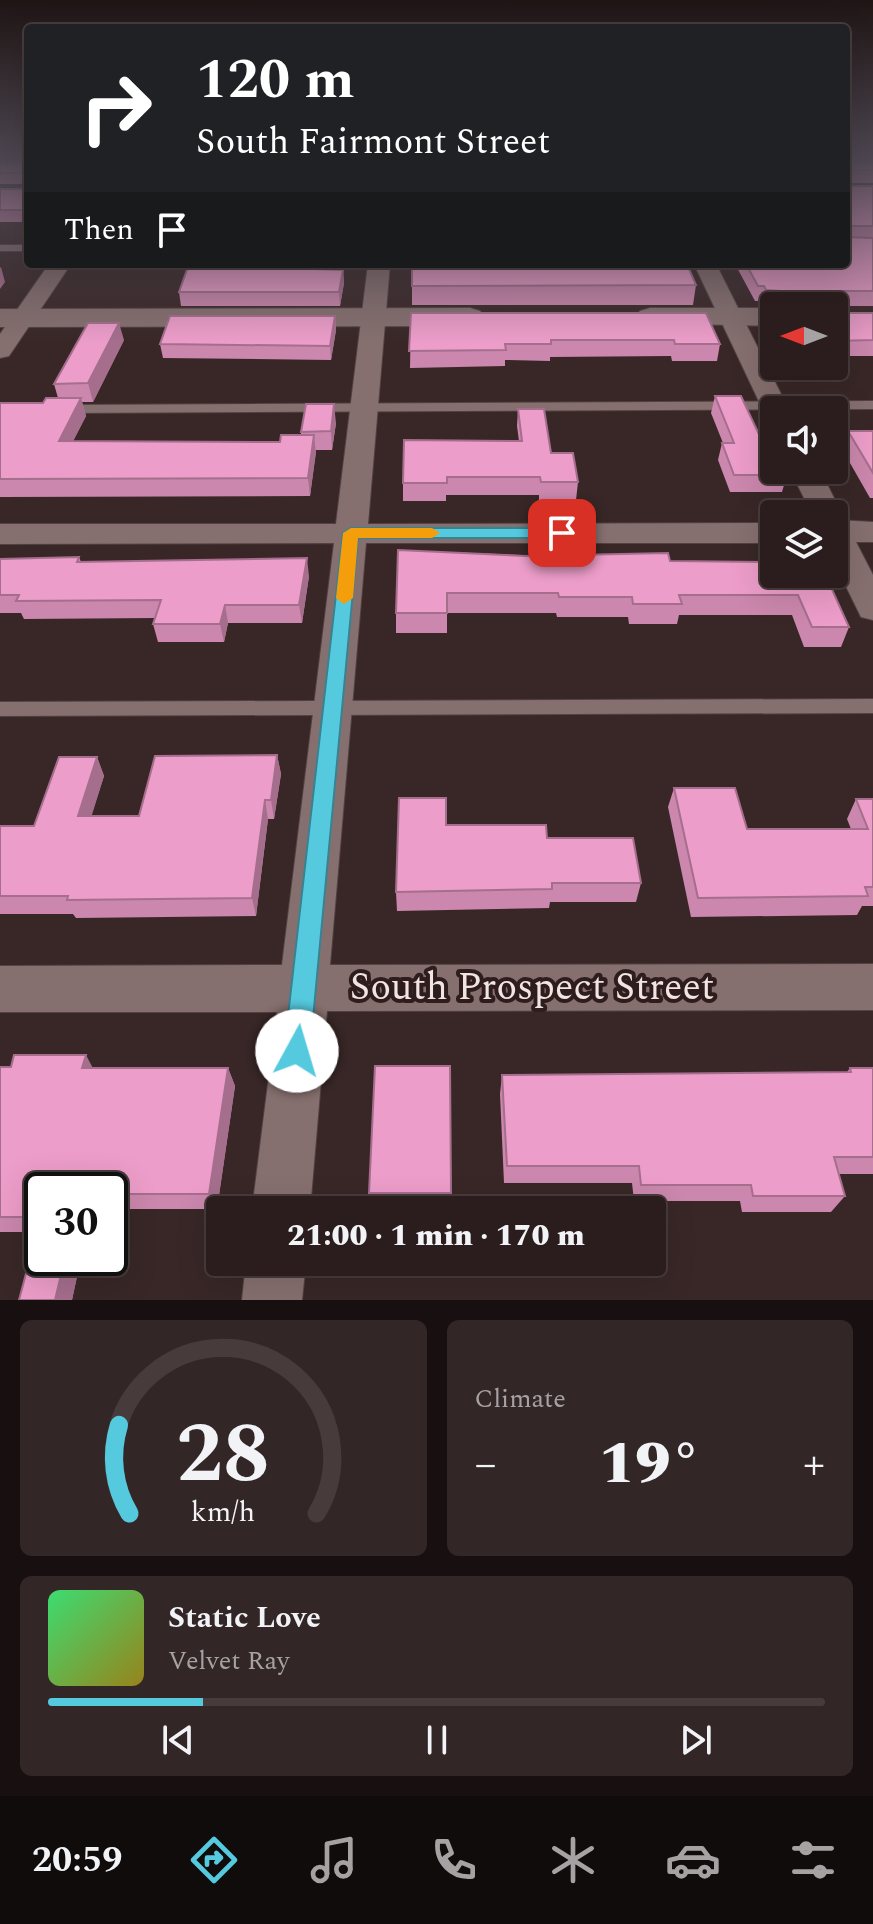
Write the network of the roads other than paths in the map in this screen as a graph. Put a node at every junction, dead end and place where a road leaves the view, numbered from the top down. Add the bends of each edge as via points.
1 (0, 248) edge
2 (24, 248) edge
3 (56, 268) edge
4 (379, 268) edge
5 (707, 268) edge
6 (373, 317) junction
7 (499, 317) edge
8 (626, 317) edge
9 (731, 317) junction
10 (760, 317) edge
11 (11, 318) edge
12 (0, 351) edge
13 (769, 396) edge
14 (873, 405) edge
15 (848, 406) edge
16 (760, 408) edge
17 (47, 409) edge
18 (364, 409) junction
19 (848, 529) edge
20 (873, 532) edge
21 (351, 533) junction
22 (760, 533) edge
23 (0, 534) edge
24 (848, 558) edge
25 (873, 609) edge
26 (873, 706) edge
27 (0, 709) edge
28 (333, 709) junction
29 (873, 987) edge
30 (304, 988) junction
31 (0, 989) edge
32 (282, 1196) edge
33 (275, 1276) edge
34 (272, 1300) edge

1 - 2 lane
3 - 11 street
4 - 6 street
5 - 9 street
6 - 7 street
6 - 11 street
6 - 18 street
8 - 9 street
9 - 10 street
9 - 13 street
11 - 12 street
14 - 15 lane
16 - 18 lane
17 - 18 lane
18 - 21 street
19 - 20 street
21 - 22 street
21 - 23 street
21 - 28 street
24 - 25 street
26 - 28 lane
27 - 28 lane
28 - 30 street
29 - 30 street, South Prospect Street
30 - 31 street, South Prospect Street
30 - 32 street
33 - 34 street

